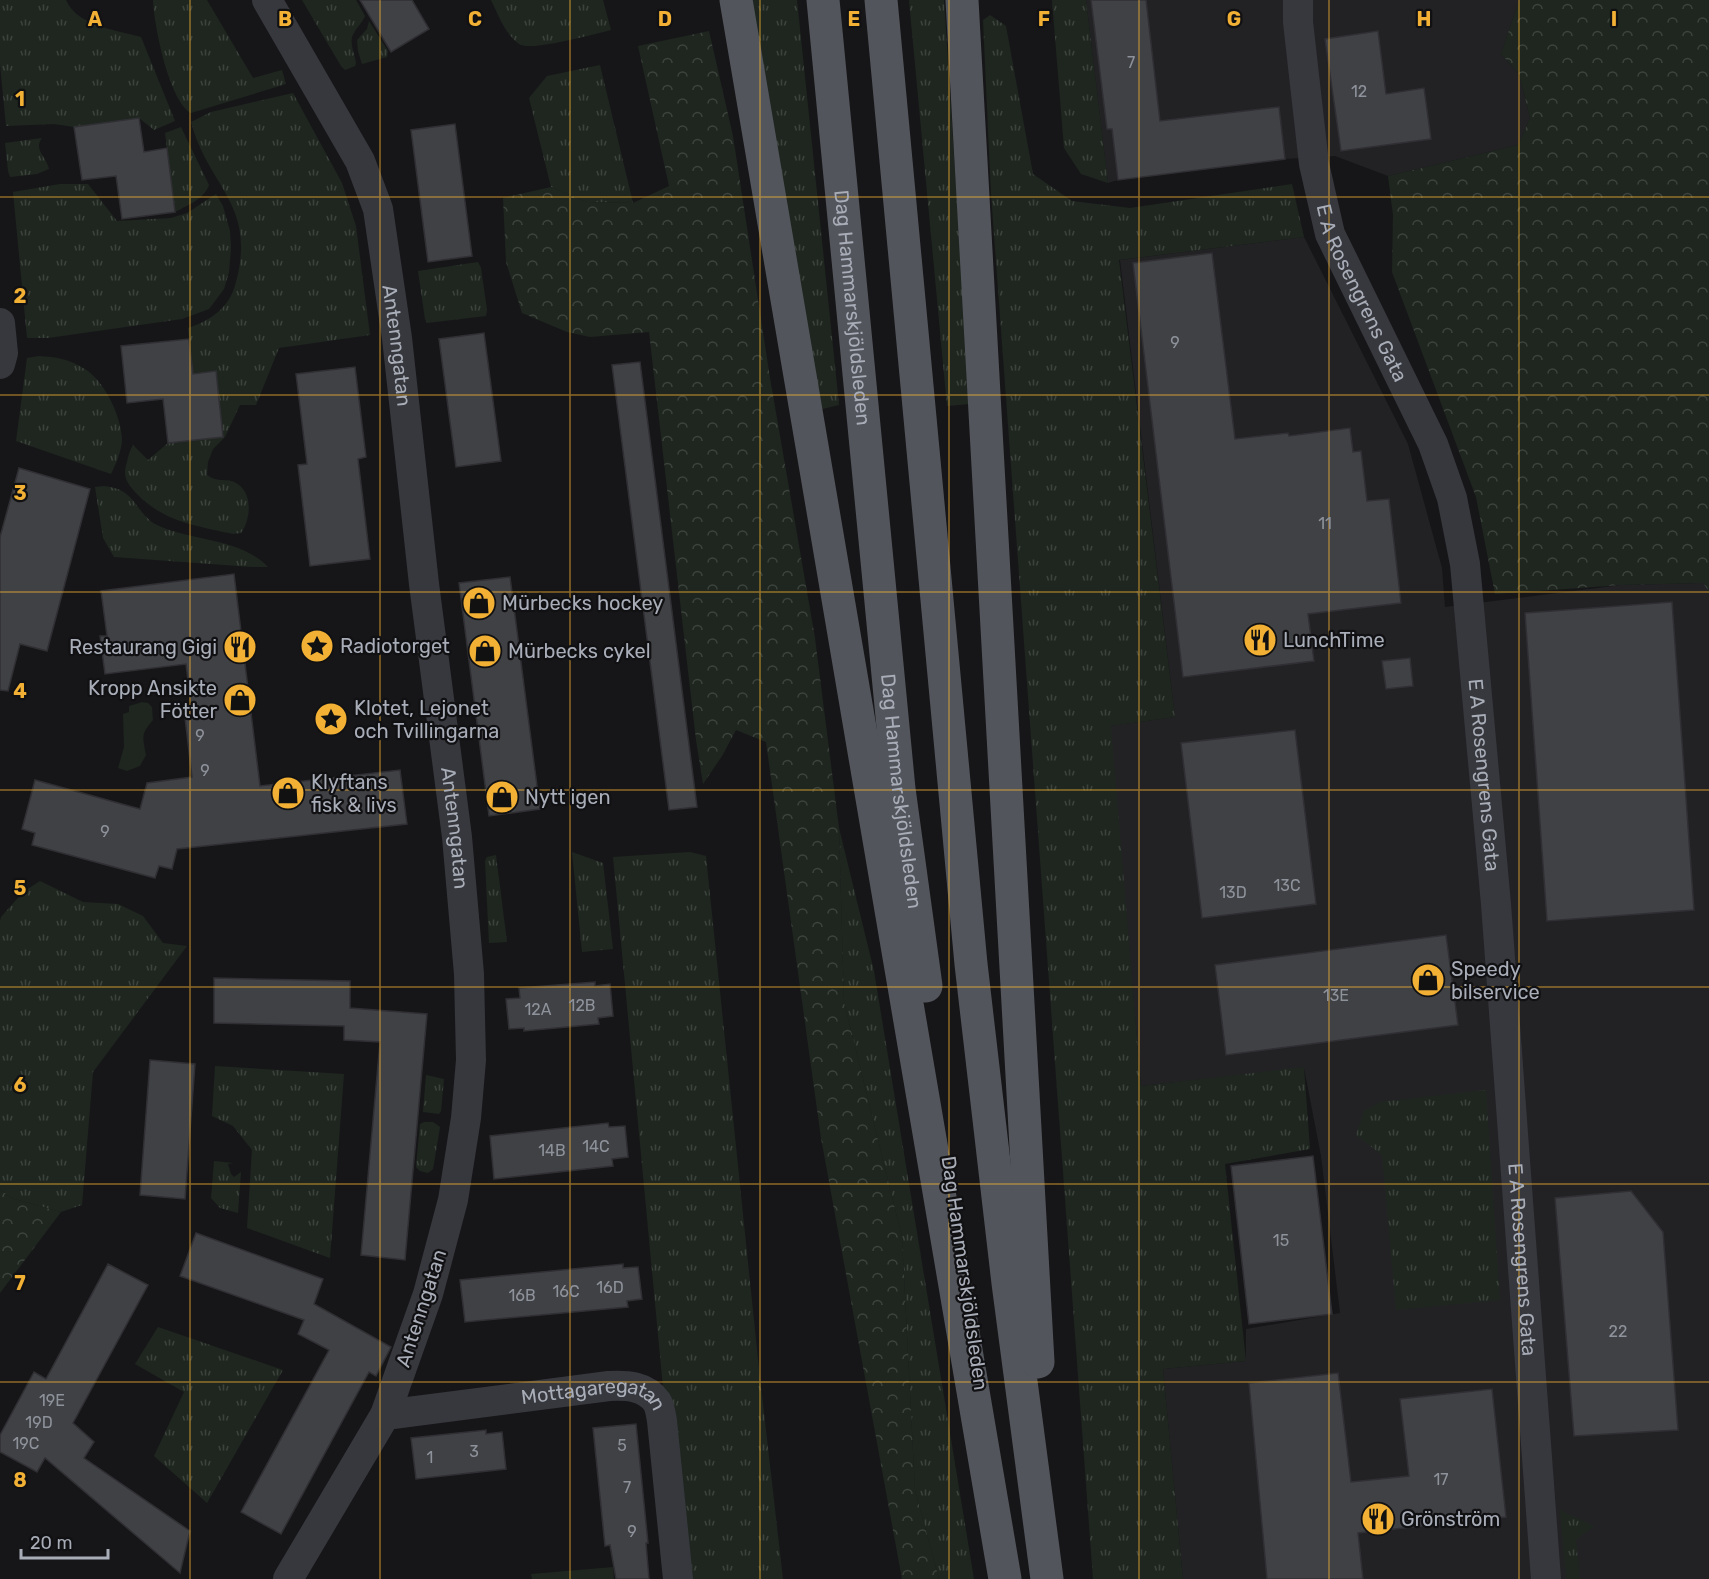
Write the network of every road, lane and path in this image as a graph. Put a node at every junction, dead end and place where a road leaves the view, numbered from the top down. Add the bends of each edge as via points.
1 (267, 0) edge
2 (736, 0) edge
3 (823, 0) edge
4 (881, 0) edge
5 (962, 0) edge
6 (1298, 0) edge
7 (0, 323) edge
8 (0, 364) edge
9 (385, 1414) junction
10 (288, 1579) edge
11 (678, 1579) edge
12 (1006, 1579) edge
13 (1049, 1579) edge
14 (1546, 1579) edge

1 - 9 street, Antenngatan via 360,161 378,209 462,885 471,1060 466,1118 453,1200 428,1294
2 - 12 main road
3 - 12 main road, Dag Hammarskjöldsleden via 899,789
4 - 13 main road, Dag Hammarskjöldsleden via 971,964 1008,1283
5 - 13 main road
6 - 14 street, E A Rosengrens Gata via 1314,164 1330,234 1433,444 1452,498 1465,564 1496,904
7 - 8 street
9 - 10 street, Antenngatan
9 - 11 street, Mottagaregatan via 609,1386 627,1385 643,1390 657,1403 662,1421

